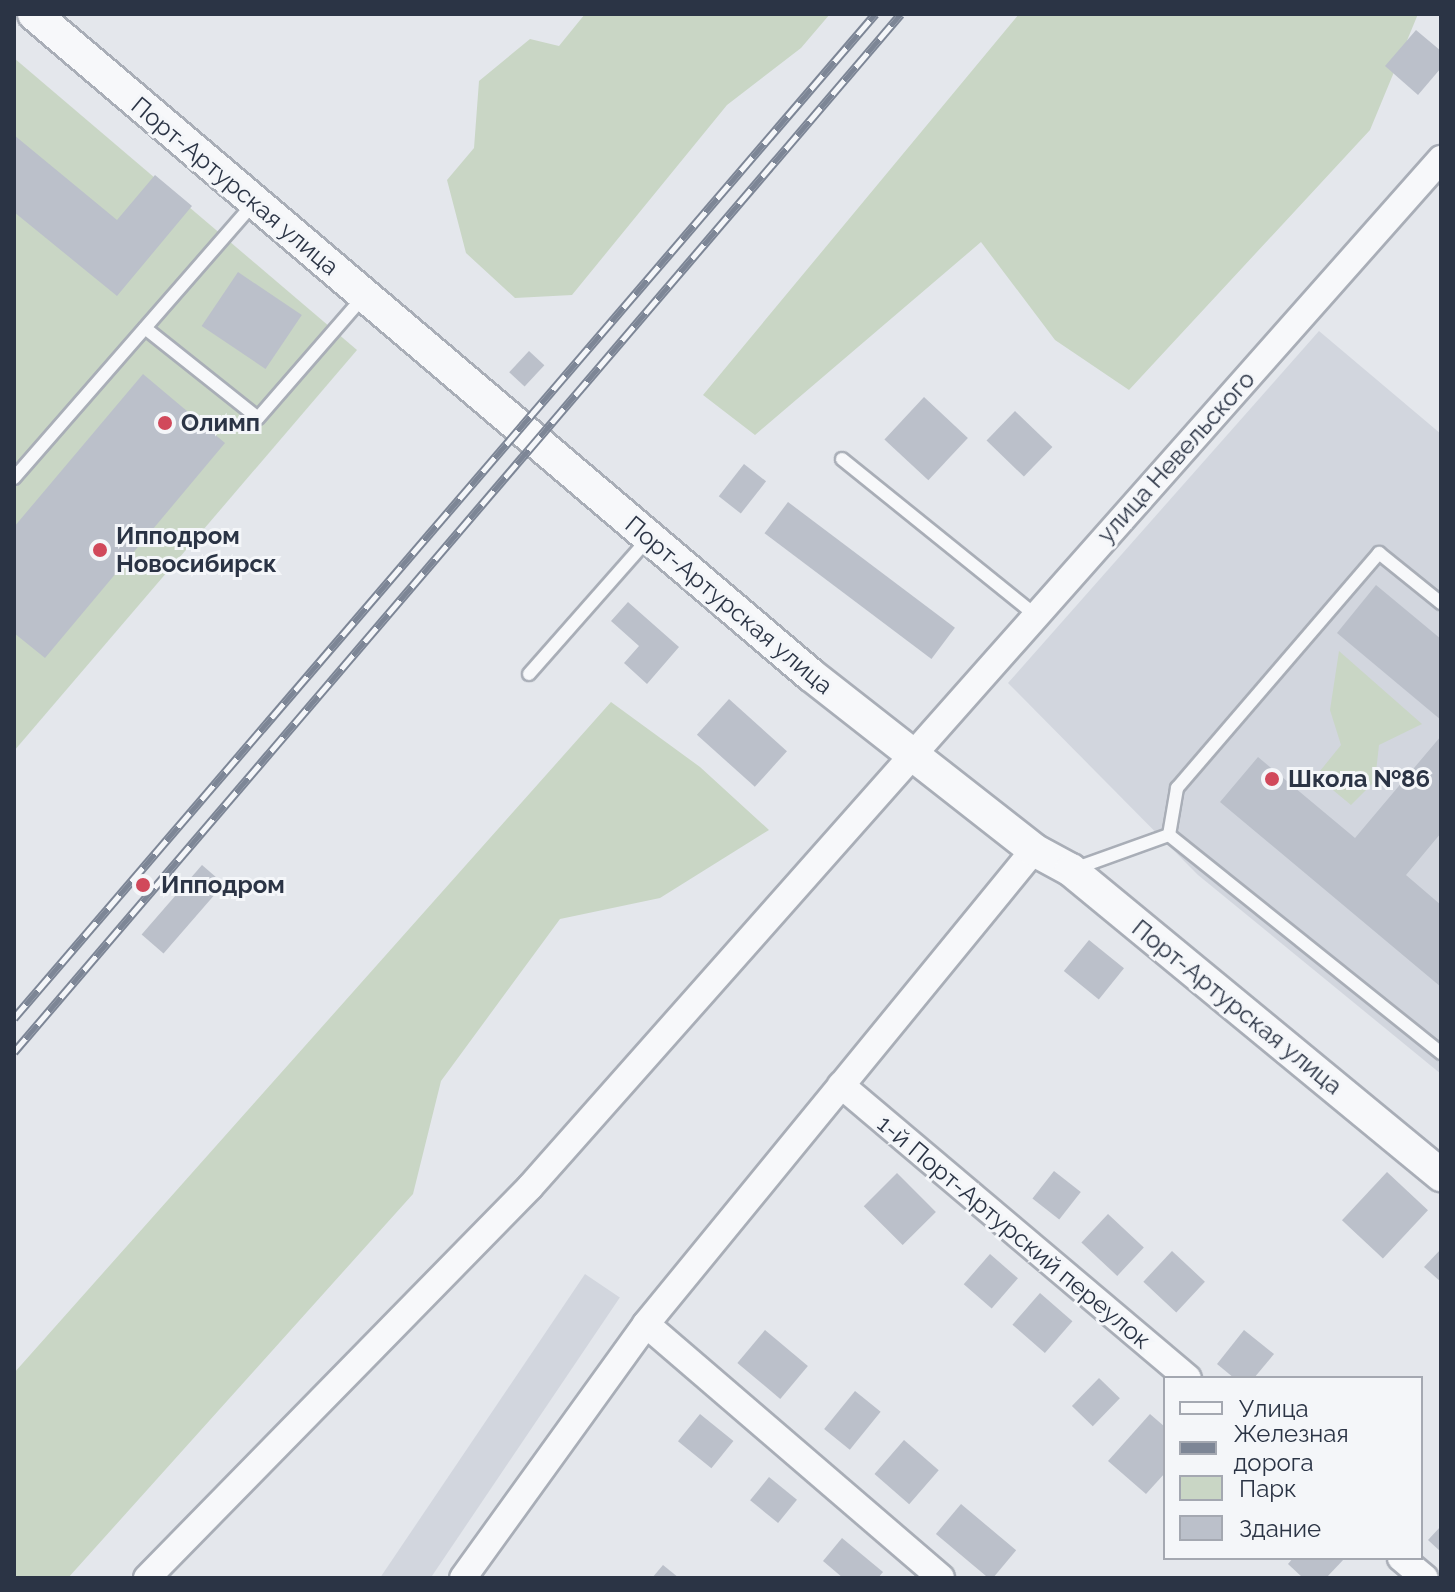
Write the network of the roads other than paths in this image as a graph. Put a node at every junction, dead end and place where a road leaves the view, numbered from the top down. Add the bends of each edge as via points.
1 (34, 14) edge
2 (1441, 159) edge
3 (255, 202) junction
4 (364, 296) junction
5 (145, 328) junction
6 (842, 459) dead end
7 (14, 478) edge
8 (648, 539) junction
9 (1441, 603) edge
10 (1035, 615) junction
11 (529, 674) dead end
12 (911, 754) junction
13 (1169, 835) junction
14 (1034, 850) junction
15 (1071, 870) junction
16 (1441, 1053) edge
17 (841, 1085) junction
18 (1441, 1175) edge
19 (646, 1324) junction
20 (1186, 1376) edge
21 (1403, 1560) edge
22 (147, 1578) edge
23 (463, 1578) edge
24 (941, 1578) edge
25 (1425, 1578) edge

1 - 3 street, Порт-Артурская улица
2 - 10 street, улица Невельского
3 - 4 street, Порт-Артурская улица
3 - 5 lane
4 - 5 lane via 258,418
4 - 8 street, Порт-Артурская улица
5 - 7 lane
6 - 10 lane
8 - 11 lane
8 - 12 street, Порт-Артурская улица
9 - 13 lane via 1379,553 1177,788
10 - 12 street, улица Невельского
12 - 14 street, Порт-Артурская улица
12 - 22 street, улица Невельского via 530,1187
13 - 15 lane
13 - 16 lane
14 - 15 street, Порт-Артурская улица
14 - 17 street
15 - 18 street, Порт-Артурская улица
17 - 19 street
17 - 20 street, 1-й Порт-Артурский переулок
19 - 23 street
19 - 24 street
21 - 25 street

